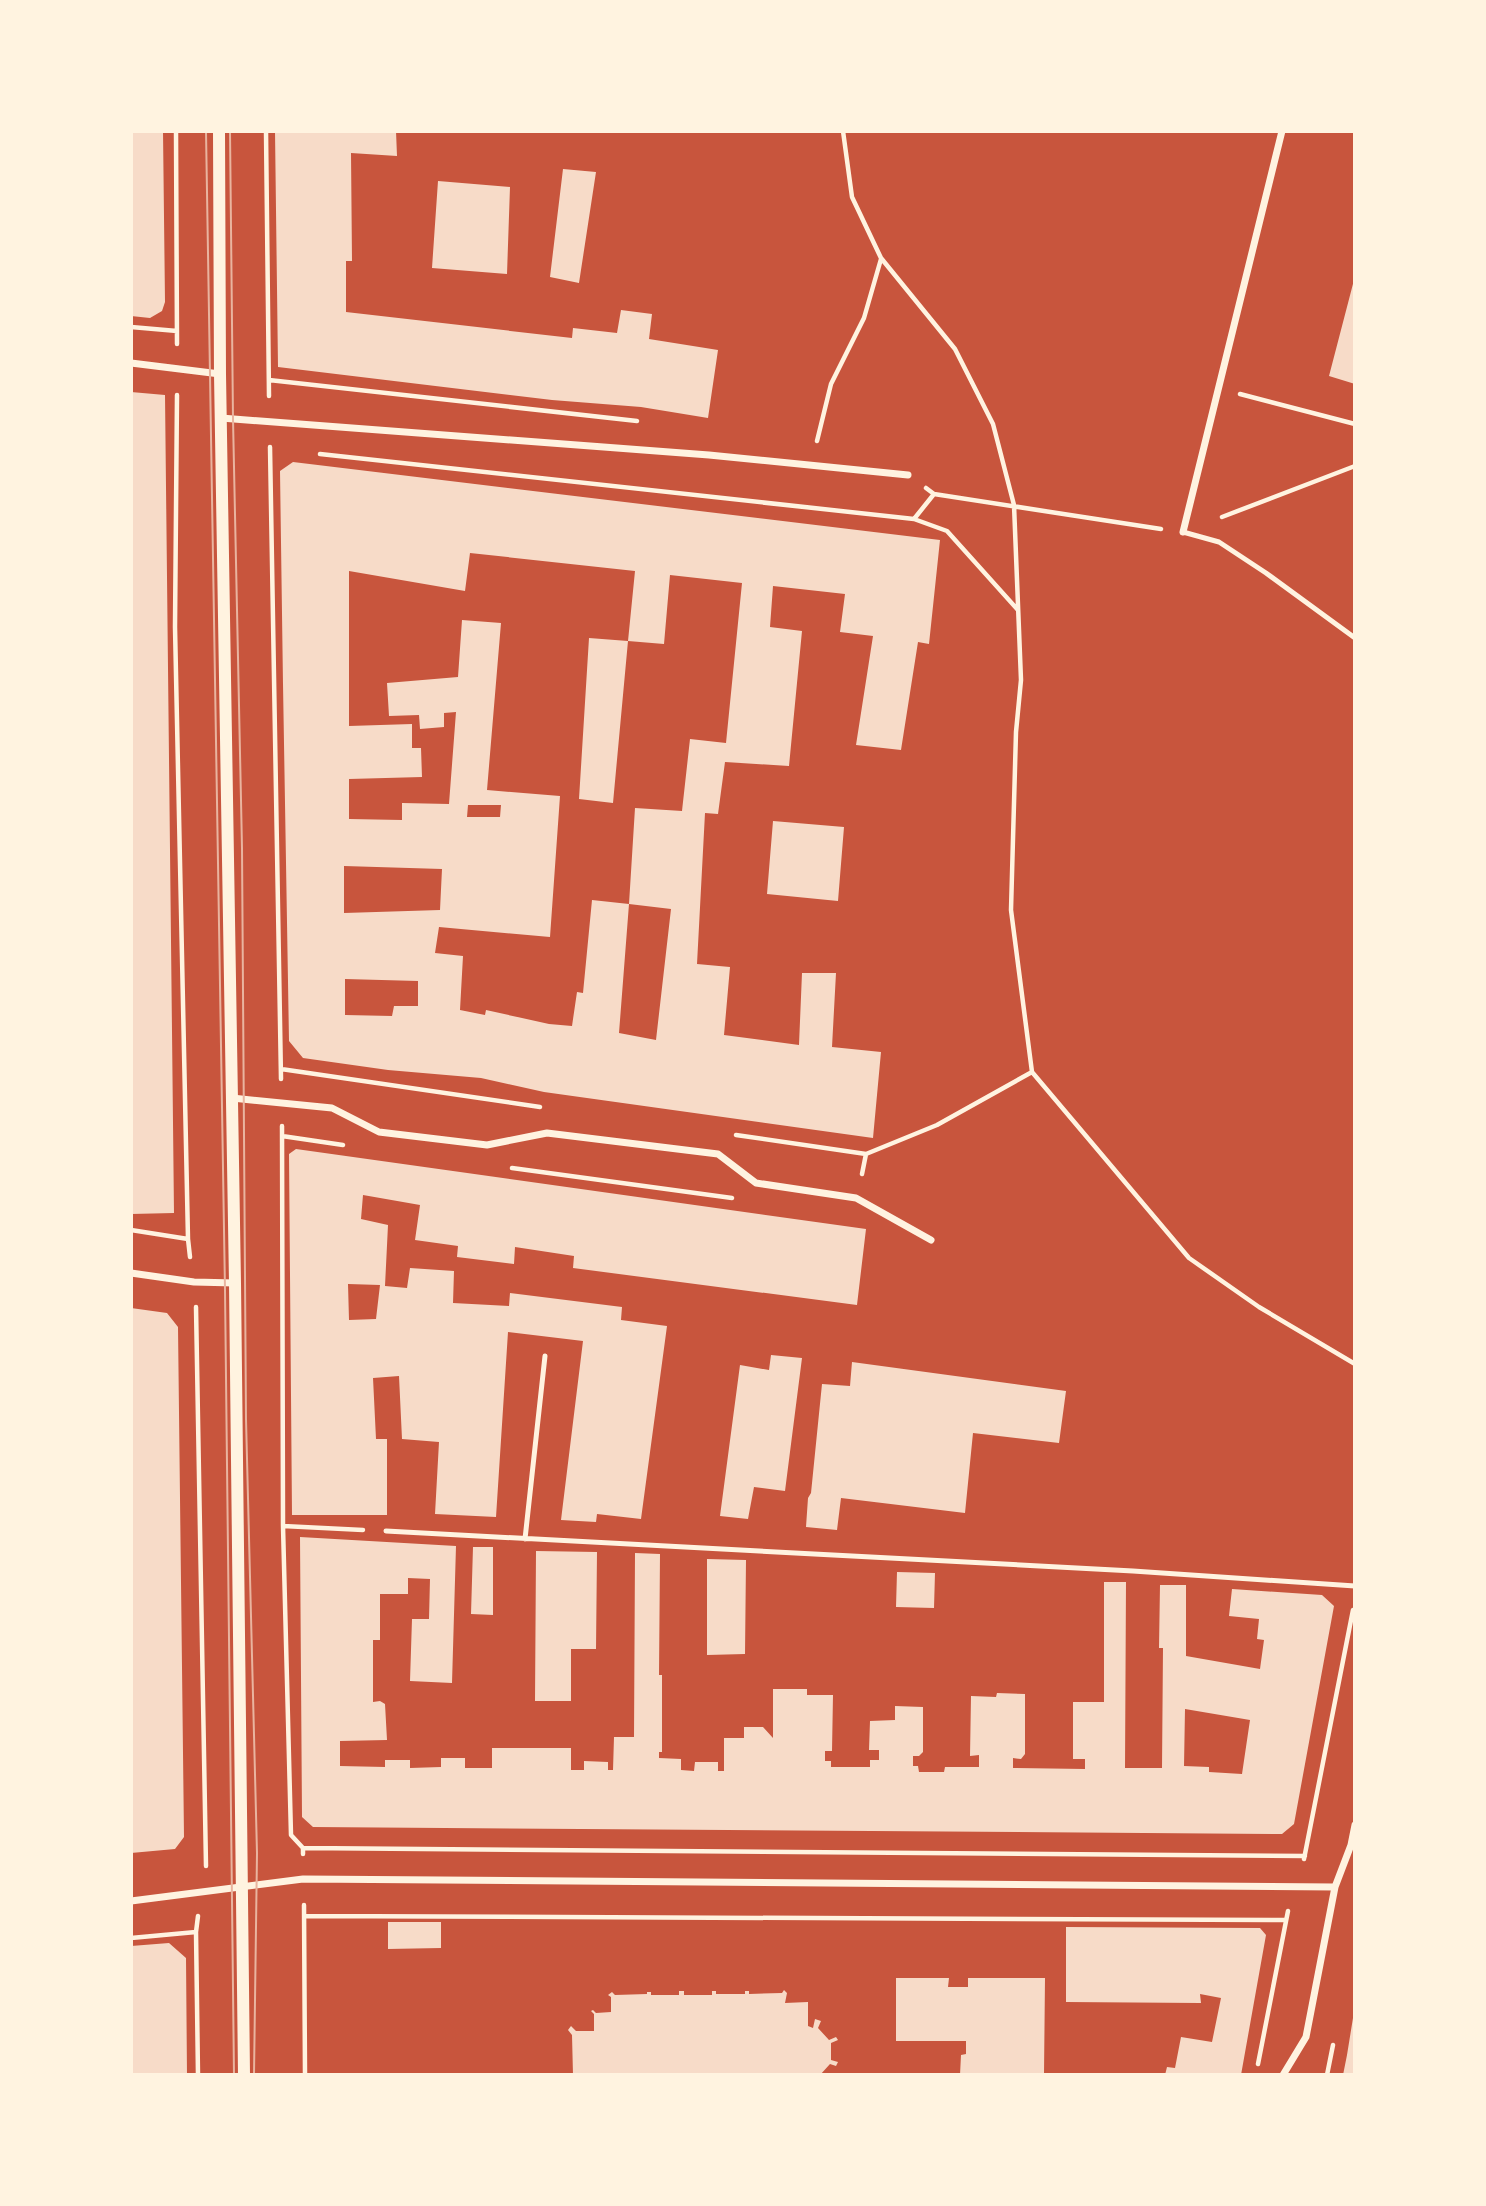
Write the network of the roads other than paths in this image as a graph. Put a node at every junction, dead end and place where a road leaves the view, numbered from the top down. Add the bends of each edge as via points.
1 (219, 131) edge
2 (1282, 131) edge
3 (131, 363) edge
4 (220, 374) junction
5 (221, 418) junction
6 (908, 475) road end
7 (1183, 532) joint
8 (1355, 638) edge
9 (231, 1097) junction
10 (931, 1240) dead end
11 (131, 1273) edge
12 (235, 1283) junction
13 (545, 1356) dead end
14 (386, 1531) road end
15 (525, 1539) junction
16 (1355, 1586) edge
17 (1355, 1825) edge
18 (243, 1886) junction
19 (1335, 1887) junction
20 (131, 1900) edge
21 (244, 2075) edge
22 (1283, 2075) edge

1 - 4 street
2 - 7 street
3 - 4 street
4 - 5 street
5 - 6 street
5 - 9 street
7 - 8 lane via 1219,542
9 - 10 street via 332,1108 379,1132 487,1145 547,1133 718,1154 756,1183 856,1198
9 - 12 street
11 - 12 street
12 - 18 street
13 - 15 lane
14 - 15 lane
15 - 16 lane
17 - 19 street
18 - 19 street via 317,1880
18 - 20 street
18 - 21 street
19 - 22 street via 1306,2037

